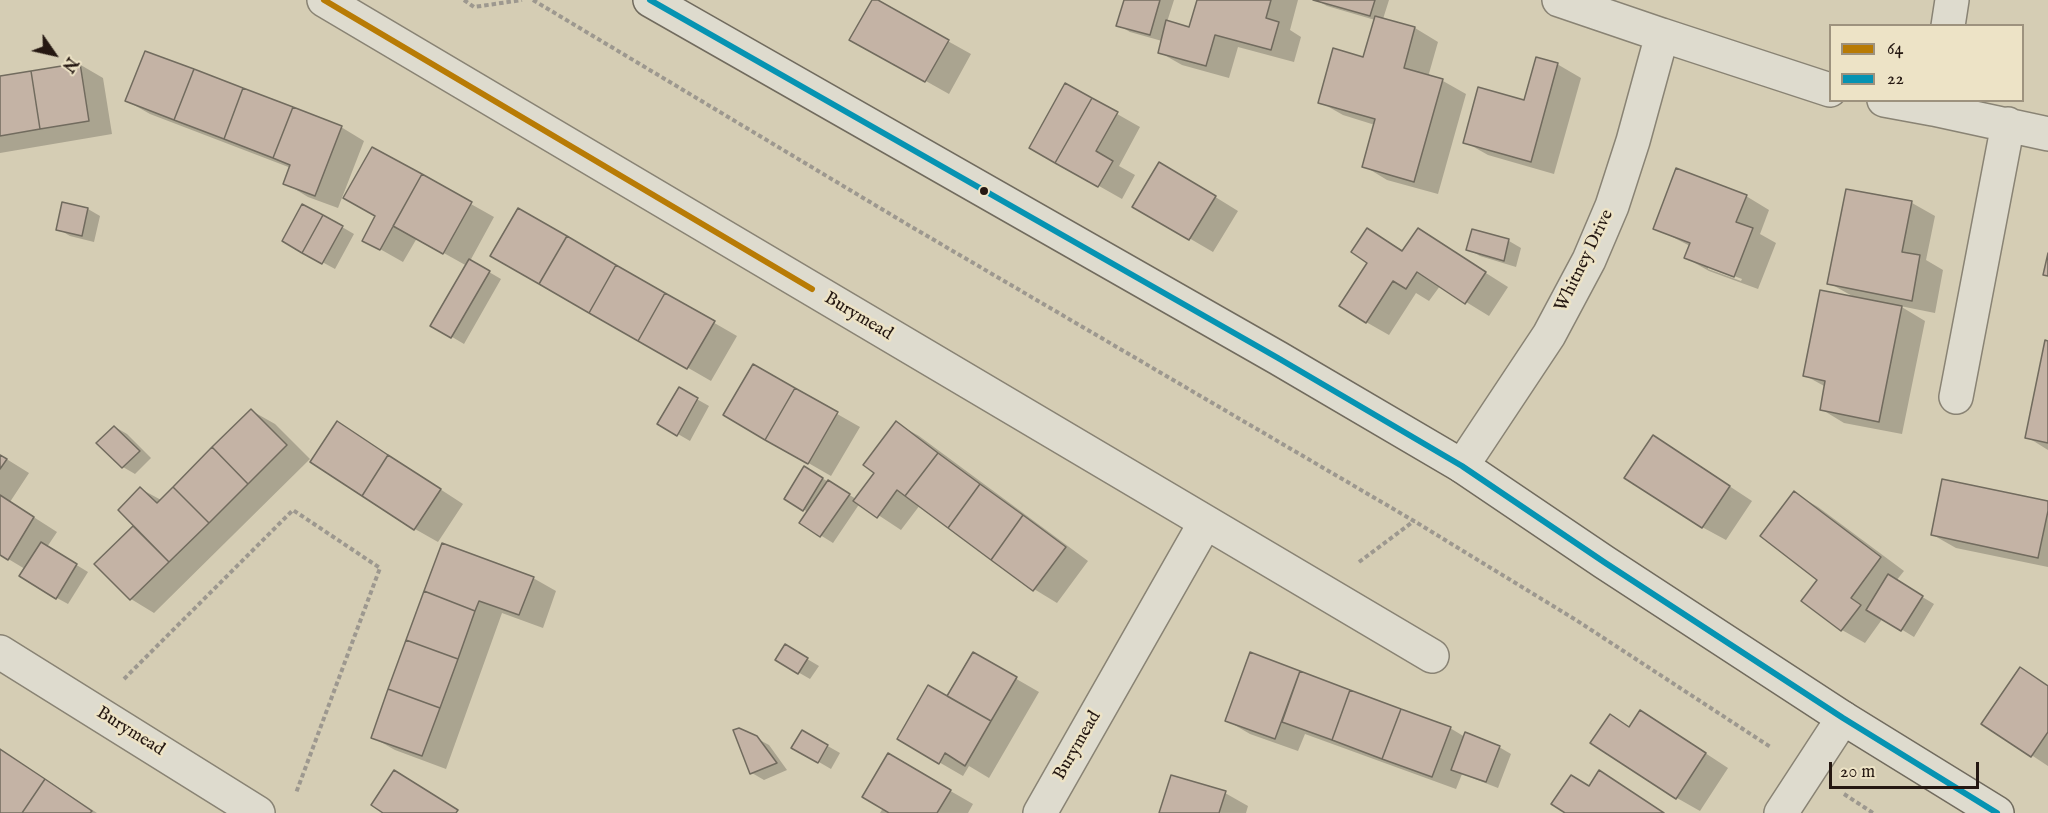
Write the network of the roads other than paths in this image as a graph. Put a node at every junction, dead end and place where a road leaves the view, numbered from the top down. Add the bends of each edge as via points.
1 (324, 0) edge
2 (650, 0) edge
3 (1559, 0) edge
4 (1952, 0) edge
5 (1948, 24) edge
6 (1662, 35) junction
7 (1829, 90) edge
8 (1904, 102) edge
9 (1934, 105) edge
10 (2008, 124) junction
11 (2048, 134) edge
12 (1956, 397) dead end
13 (1462, 466) junction
14 (1205, 523) junction
15 (0, 652) edge
16 (1432, 656) dead end
17 (1843, 718) junction
18 (258, 813) edge
19 (1040, 813) edge
20 (1781, 813) edge
21 (1997, 813) edge

1 - 14 street, Burymead
2 - 13 street
3 - 6 street
4 - 5 street
6 - 7 street
6 - 13 street, Whitney Drive via 1612,206 1589,260 1550,335
8 - 9 street
9 - 10 street
10 - 11 street
10 - 12 street
13 - 17 street
14 - 16 street, Burymead
14 - 19 street, Burymead
15 - 18 street, Burymead
17 - 20 street
17 - 21 street

